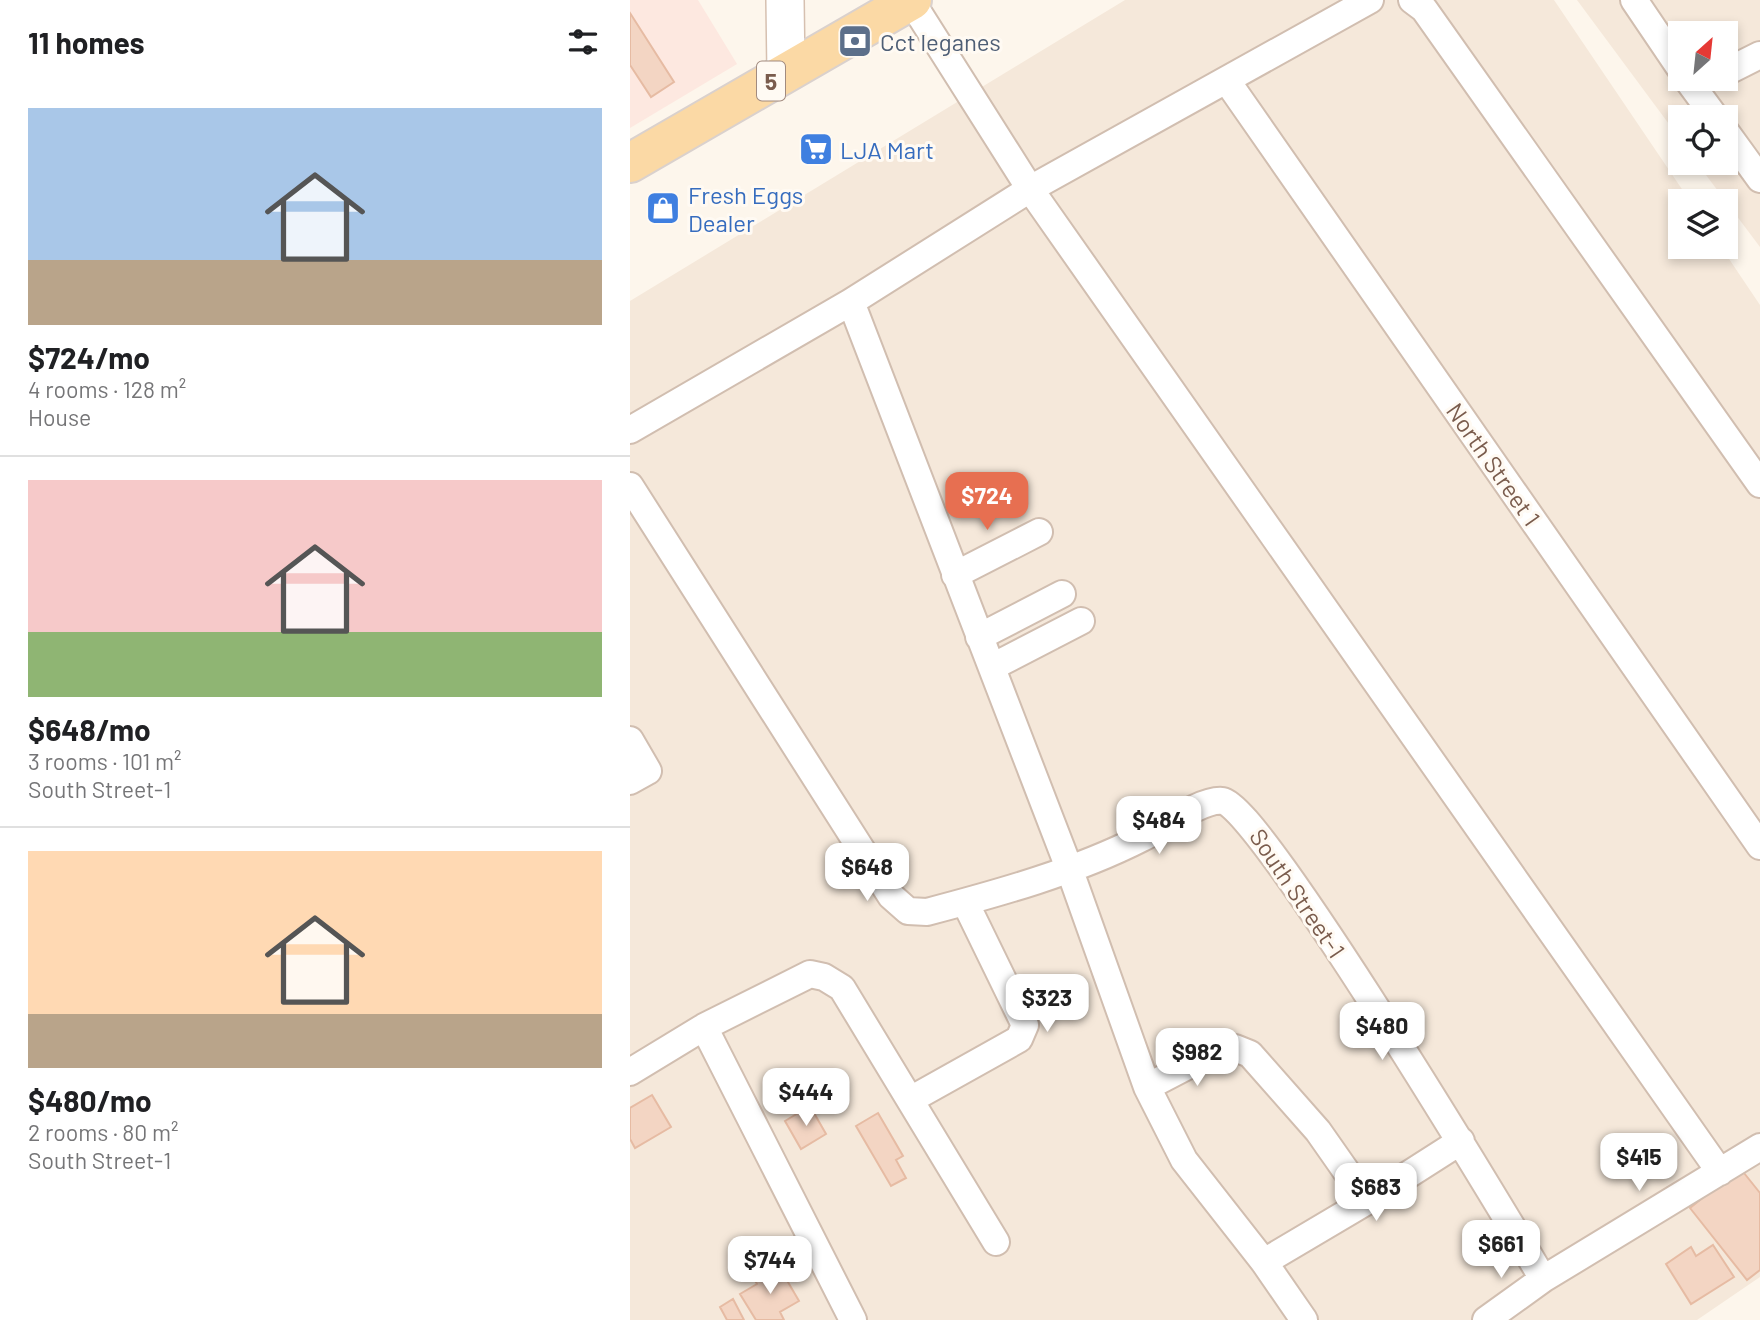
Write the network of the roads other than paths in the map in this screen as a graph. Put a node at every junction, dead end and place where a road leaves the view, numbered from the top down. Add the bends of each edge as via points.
1 (785, 0) edge
2 (912, 0) edge
3 (1370, 0) edge
4 (1412, 0) edge
5 (1634, 0) edge
6 (1668, 45) edge
7 (1760, 55) edge
8 (1738, 66) edge
9 (786, 73) junction
10 (1227, 81) junction
11 (1738, 149) edge
12 (630, 163) edge
13 (1760, 179) edge
14 (1030, 189) junction
15 (851, 302) junction
16 (630, 430) edge
17 (1760, 485) edge
18 (630, 486) edge
19 (1040, 532) dead end
20 (955, 575) junction
21 (1062, 594) dead end
22 (1081, 621) dead end
23 (979, 637) junction
24 (992, 667) junction
25 (630, 740) edge
26 (630, 781) edge
27 (1760, 846) edge
28 (1069, 868) junction
29 (965, 902) junction
30 (704, 1027) junction
31 (630, 1072) edge
32 (1147, 1087) junction
33 (909, 1100) junction
34 (1461, 1140) junction
35 (1760, 1147) edge
36 (1720, 1172) junction
37 (1367, 1201) junction
38 (996, 1242) dead end
39 (1264, 1262) junction
40 (1543, 1279) junction
41 (853, 1320) edge
42 (1304, 1320) edge
43 (1486, 1320) edge

1 - 9 street
2 - 9 main road, 5
2 - 14 street
3 - 10 street
4 - 17 street via 1424,9
5 - 6 street
7 - 8 street
9 - 12 main road, 5
10 - 14 street
10 - 27 street, North Street 1
11 - 13 street
14 - 15 street
14 - 36 street
15 - 16 street
15 - 20 street
18 - 29 street via 891,896 908,911 927,912
19 - 20 street
20 - 23 street
21 - 23 street
22 - 24 street
23 - 24 street
24 - 28 street
25 - 26 street via 648,771
28 - 29 street
28 - 32 street
28 - 34 street, South Street-1 via 1211,803 1233,805 1318,921
29 - 33 street via 1019,1009 1023,1033
30 - 31 street
30 - 33 street via 810,974 824,977 842,988
30 - 41 street
32 - 37 street via 1218,1050 1235,1048 1250,1054 1318,1131
32 - 39 street via 1184,1160
33 - 38 street
34 - 37 street
34 - 40 street, South Street-1
35 - 36 street
36 - 40 street
37 - 39 street
39 - 42 street
40 - 43 street

